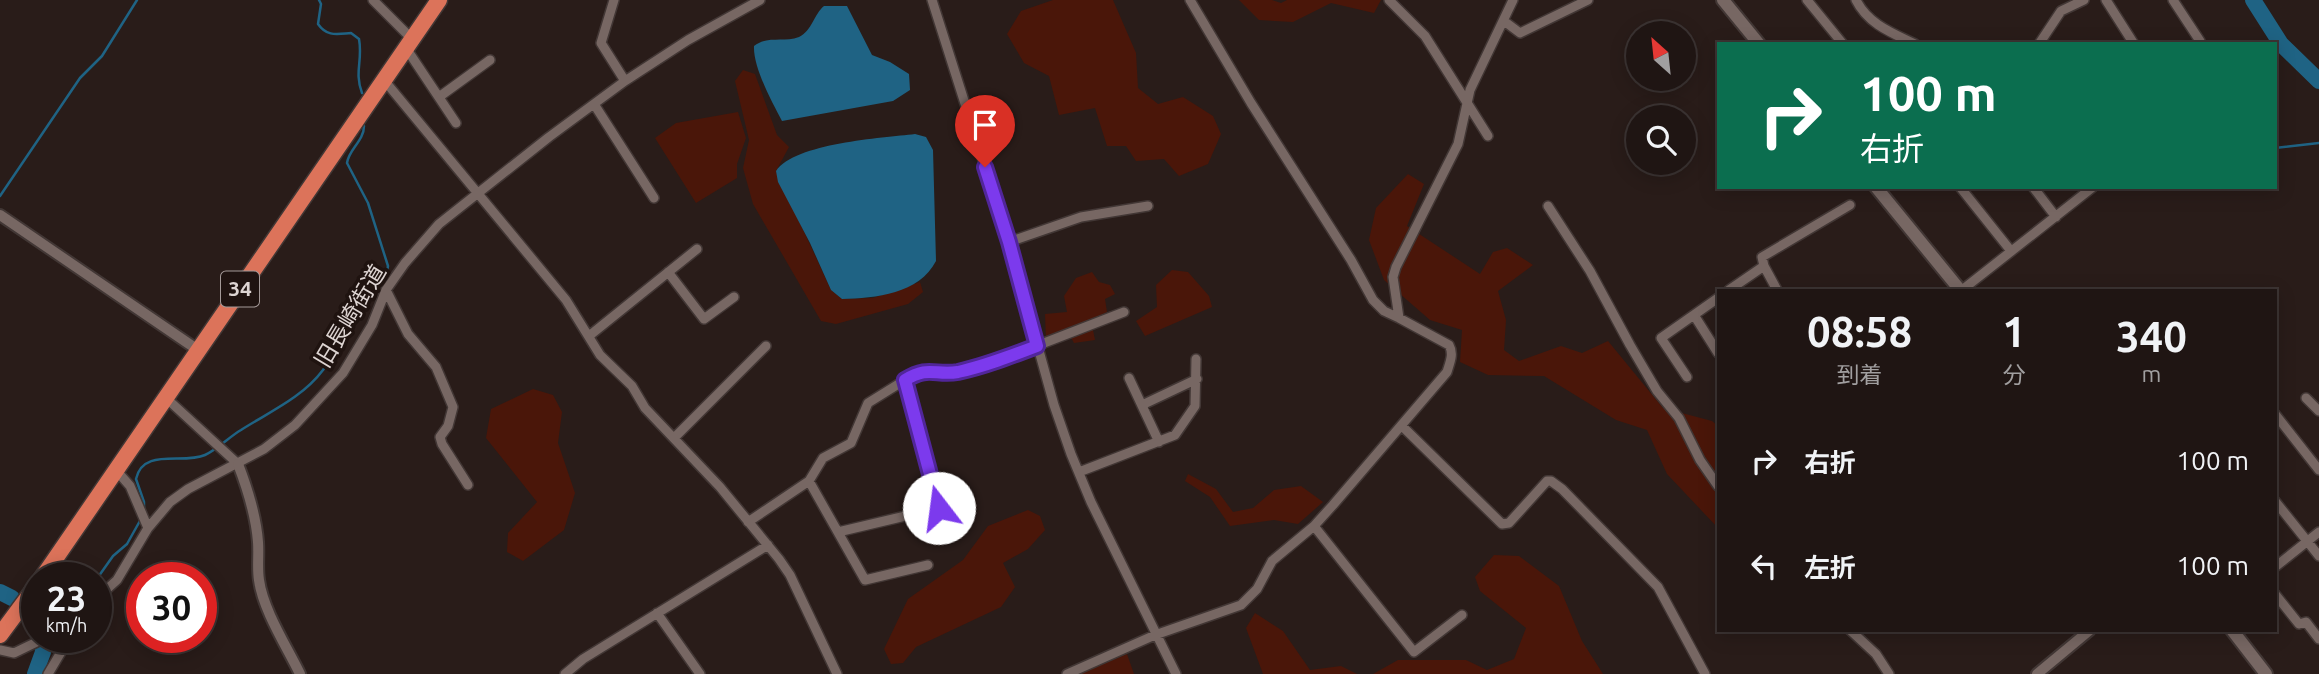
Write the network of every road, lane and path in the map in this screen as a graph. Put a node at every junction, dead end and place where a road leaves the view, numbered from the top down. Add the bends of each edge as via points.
1 (373, 0) edge
2 (439, 0) edge
3 (614, 0) edge
4 (761, 0) edge
5 (932, 0) edge
6 (1190, 0) edge
7 (1390, 0) edge
8 (1513, 0) edge
9 (1588, 0) edge
10 (1723, 0) edge
11 (1807, 0) edge
12 (1856, 0) edge
13 (2084, 0) edge
14 (2106, 0) edge
15 (2173, 0) edge
16 (1504, 22) junction
17 (2200, 41) dead end
18 (1757, 42) edge
19 (1841, 42) edge
20 (1911, 42) edge
21 (2040, 42) edge
22 (2133, 42) edge
23 (409, 44) junction
24 (490, 60) dead end
25 (384, 80) junction
26 (625, 81) junction
27 (439, 97) junction
28 (594, 104) junction
29 (1468, 104) junction
30 (456, 123) dead end
31 (1488, 136) dead end
32 (1878, 189) edge
33 (1961, 189) edge
34 (2035, 189) edge
35 (2090, 189) edge
36 (476, 193) junction
37 (654, 198) dead end
38 (1850, 205) dead end
39 (1149, 206) dead end
40 (1548, 206) dead end
41 (0, 215) edge
42 (2056, 216) junction
43 (1009, 242) junction
44 (697, 249) dead end
45 (2011, 251) junction
46 (1764, 266) junction
47 (668, 272) junction
48 (1730, 289) edge
49 (1776, 289) edge
50 (1960, 289) edge
51 (1962, 289) edge
52 (386, 290) junction
53 (734, 297) dead end
54 (1717, 299) edge
55 (1124, 312) dead end
56 (1694, 315) junction
57 (1399, 318) junction
58 (589, 336) junction
59 (766, 346) dead end
60 (1037, 346) junction
61 (198, 350) junction
62 (1717, 351) edge
63 (1196, 359) dead end
64 (1687, 377) dead end
65 (1129, 378) dead end
66 (1197, 379) junction
67 (905, 380) junction
68 (165, 397) junction
69 (2306, 398) dead end
70 (1142, 405) junction
71 (2319, 411) edge
72 (2277, 417) edge
73 (1402, 426) junction
74 (674, 438) junction
75 (1159, 442) junction
76 (238, 464) junction
77 (116, 470) junction
78 (2319, 470) edge
79 (1079, 472) junction
80 (809, 481) junction
81 (468, 485) dead end
82 (1717, 485) edge
83 (2277, 504) edge
84 (748, 522) junction
85 (1314, 526) junction
86 (148, 528) junction
87 (838, 532) junction
88 (2319, 532) edge
89 (2307, 541) junction
90 (768, 545) junction
91 (2319, 556) edge
92 (53, 562) edge
93 (928, 565) dead end
94 (2277, 565) edge
95 (112, 584) edge
96 (2277, 596) edge
97 (21, 607) edge
98 (657, 613) junction
99 (1462, 615) dead end
100 (1852, 632) edge
101 (2087, 632) edge
102 (2234, 632) edge
103 (0, 635) edge
104 (1155, 635) junction
105 (2319, 639) edge
106 (0, 650) edge
107 (21, 650) edge
108 (60, 653) edge
109 (48, 674) edge
110 (300, 674) edge
111 (565, 674) edge
112 (700, 674) edge
113 (837, 674) edge
114 (1067, 674) edge
115 (1176, 674) edge
116 (1705, 674) edge
117 (1889, 674) edge
118 (2037, 674) edge
119 (2266, 674) edge

1 - 23 street
2 - 23 highway, 34
3 - 26 street via 601,43
4 - 26 street, 旧長崎街道
5 - 43 street
6 - 57 street via 1373,300
7 - 29 street via 1425,36
8 - 16 street
9 - 16 street via 1520,33
10 - 18 main road
11 - 19 street
12 - 20 street via 1876,25
13 - 21 street via 2061,11
14 - 22 street
15 - 17 street
16 - 29 street via 1470,90
23 - 25 highway, 34
23 - 27 street
24 - 27 street
25 - 36 street
25 - 61 highway, 34
26 - 28 street, 旧長崎街道
27 - 30 street
28 - 36 street, 旧長崎街道
28 - 37 street
29 - 31 street
29 - 57 street via 1458,144 1396,267 1393,277
32 - 50 main road
33 - 45 street
34 - 42 street
35 - 42 street
36 - 52 street, 旧長崎街道 via 439,225
36 - 58 street via 566,300
38 - 46 street via 1762,257
39 - 43 street via 1082,217
40 - 82 street
41 - 61 street
42 - 45 street
43 - 60 street
44 - 47 street
45 - 51 street
46 - 48 street
46 - 49 street
47 - 53 street via 704,319
47 - 58 street
52 - 76 street, 旧長崎街道 via 372,326 343,373 295,425
52 - 81 street via 408,334 436,368 453,407 440,437
54 - 56 street
55 - 60 street
56 - 62 street
56 - 64 street via 1661,338
57 - 73 street via 1452,349 1447,372
58 - 74 street via 600,355
59 - 74 street
60 - 67 street via 954,373 927,370
60 - 79 street
61 - 68 highway, 34
63 - 66 street
65 - 70 street
66 - 70 street
66 - 75 street via 1195,406 1175,435
67 - 80 street via 868,404 851,443 823,457
67 - 87 street via 939,508
68 - 76 street
68 - 77 highway, 34
69 - 71 street
70 - 75 street
72 - 78 street
73 - 85 street
73 - 116 street via 1502,524 1509,523 1546,481 1562,489 1658,587
74 - 84 street
75 - 79 street
76 - 86 street, 旧長崎街道 via 188,489
76 - 110 street via 255,517 259,582
77 - 86 street via 130,486
77 - 92 highway, 34
79 - 104 street
80 - 84 street
80 - 87 street
83 - 89 street
84 - 90 street
85 - 99 street via 1414,652
85 - 104 street via 1272,561 1257,589 1241,605
86 - 95 street, 旧長崎街道
87 - 93 street via 865,580
88 - 89 street
89 - 91 street
89 - 94 street
90 - 98 street
90 - 113 street via 790,575
96 - 105 street via 2299,624 2306,622
97 - 103 highway
98 - 111 street
98 - 112 street
100 - 117 street
101 - 118 street
102 - 119 main road
104 - 114 street
104 - 115 street
106 - 107 street
108 - 109 street

